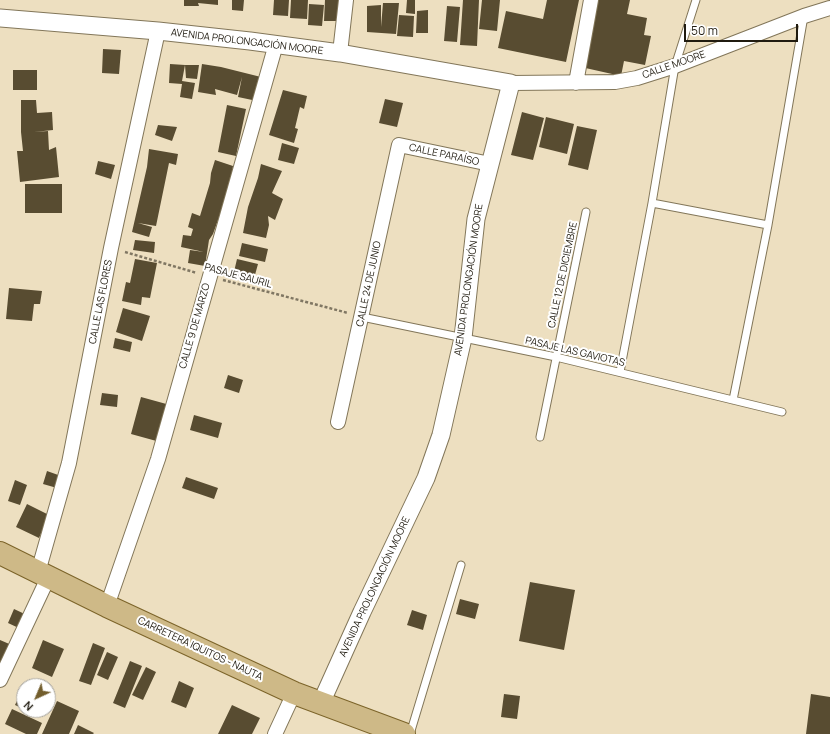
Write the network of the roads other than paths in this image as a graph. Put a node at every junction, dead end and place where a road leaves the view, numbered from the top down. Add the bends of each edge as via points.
1 (346, 0) edge
2 (591, 0) edge
3 (696, 0) edge
4 (830, 8) edge
5 (804, 16) junction
6 (0, 18) edge
7 (158, 31) junction
8 (276, 44) junction
9 (340, 53) junction
10 (676, 66) junction
11 (511, 83) junction
12 (576, 83) junction
13 (399, 145) joint
14 (490, 164) junction
15 (652, 202) junction
16 (586, 212) dead end
17 (768, 225) junction
18 (362, 317) junction
19 (463, 338) junction
20 (556, 357) junction
21 (620, 372) junction
22 (733, 400) junction
23 (782, 412) dead end
24 (338, 422) dead end
25 (540, 437) dead end
26 (0, 553) edge
27 (461, 565) dead end
28 (43, 575) junction
29 (107, 606) junction
30 (0, 680) edge
31 (294, 693) junction
32 (321, 703) junction
33 (276, 734) edge
34 (404, 734) edge
35 (410, 734) edge

1 - 9 street
2 - 12 street
3 - 10 lane
4 - 5 street, CALLE MOORE
5 - 10 street, CALLE MOORE
5 - 17 lane
6 - 7 street, AVENIDA PROLONGACIÓN MOORE
7 - 8 street, AVENIDA PROLONGACIÓN MOORE
7 - 28 street, CALLE LAS FLORES via 111,248 69,463
8 - 9 street, AVENIDA PROLONGACIÓN MOORE
8 - 29 street, CALLE 9 DE MARZO via 158,459
9 - 11 street, AVENIDA PROLONGACIÓN MOORE
10 - 12 street, CALLE MOORE via 615,82
10 - 15 lane
11 - 12 street, CALLE MOORE
11 - 14 street, AVENIDA PROLONGACIÓN MOORE
13 - 14 street, CALLE PARAÍSO
13 - 18 street, CALLE 24 DE JUNIO
14 - 19 street, AVENIDA PROLONGACIÓN MOORE via 476,219
15 - 17 lane
15 - 21 lane
16 - 20 lane, CALLE 12 DE DICIEMBRE
17 - 22 lane
18 - 19 lane, PASAJE LAS GAVIOTAS
18 - 24 street, CALLE 24 DE JUNIO
19 - 20 lane, PASAJE LAS GAVIOTAS
19 - 32 street, AVENIDA PROLONGACIÓN MOORE via 440,435 426,478
20 - 21 lane, PASAJE LAS GAVIOTAS
20 - 25 lane, CALLE 12 DE DICIEMBRE
21 - 22 lane, PASAJE LAS GAVIOTAS
22 - 23 lane, PASAJE LAS GAVIOTAS
26 - 28 main road, CARRETERA IQUITOS - NAUTA
27 - 35 lane
28 - 29 main road, CARRETERA IQUITOS - NAUTA
28 - 30 street, CALLE LAS FLORES
29 - 31 main road, CARRETERA IQUITOS - NAUTA
31 - 32 main road, CARRETERA IQUITOS - NAUTA
31 - 33 street
32 - 34 main road, CARRETERA IQUITOS - NAUTA

